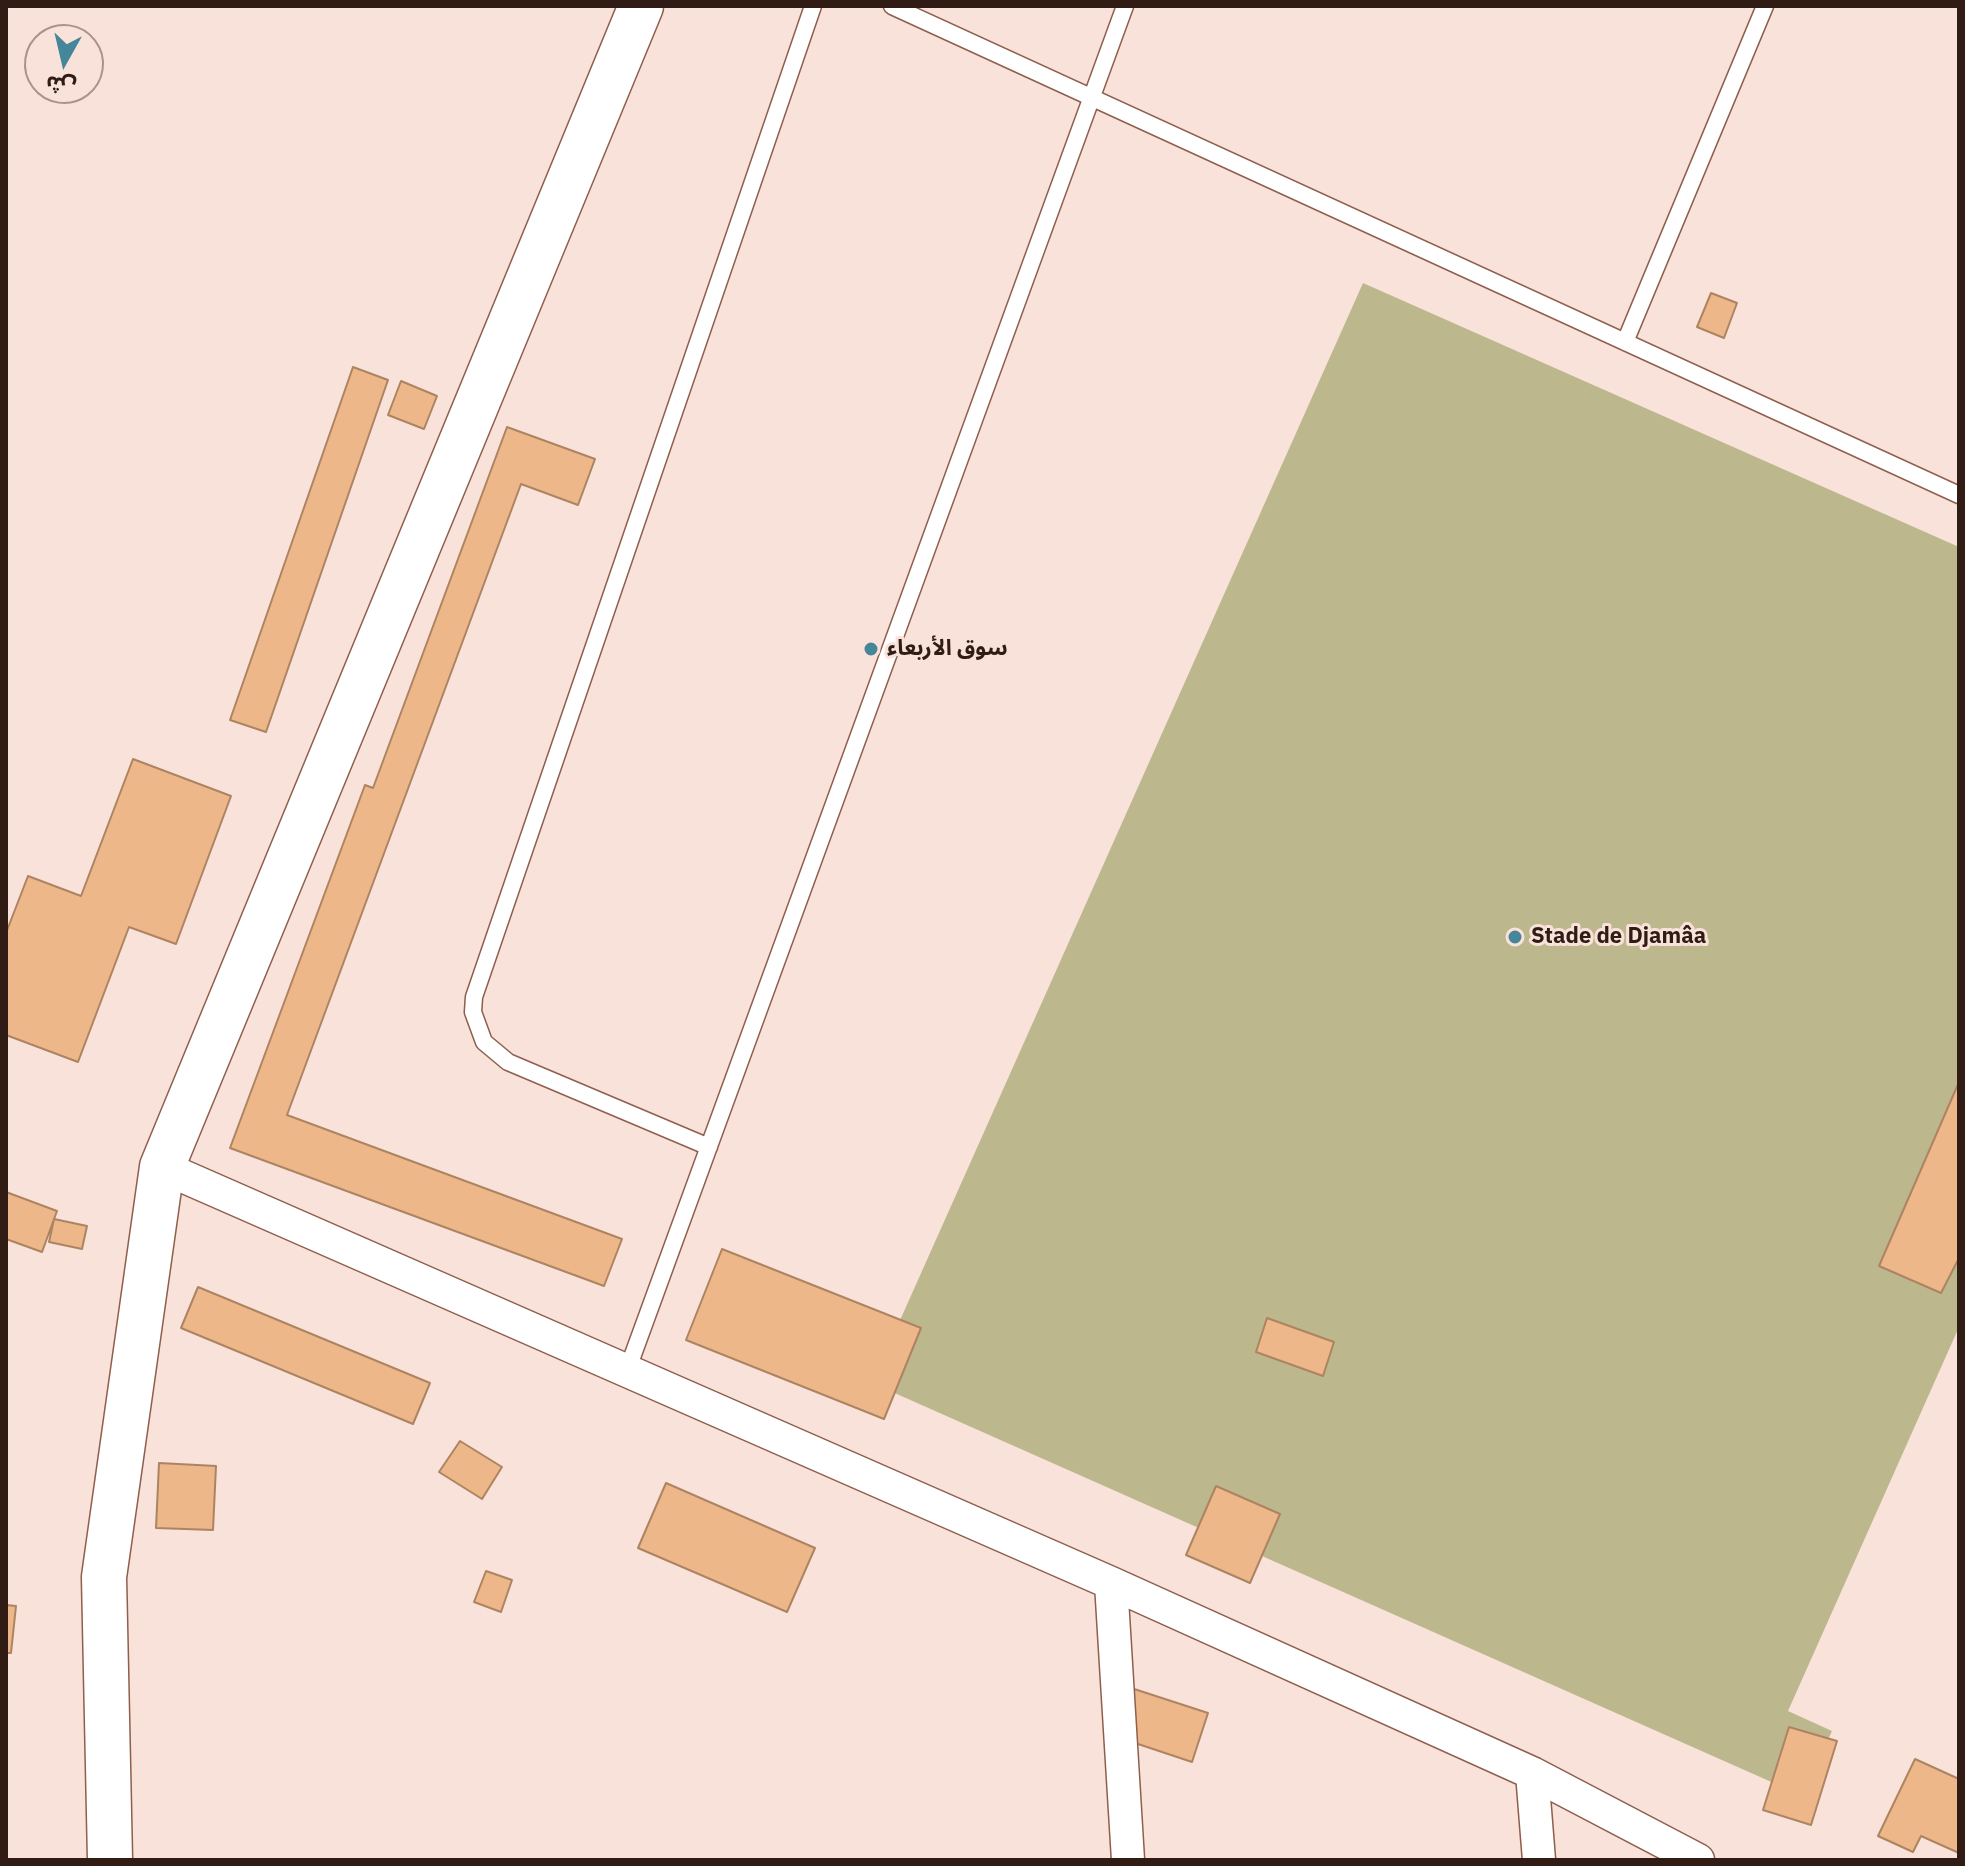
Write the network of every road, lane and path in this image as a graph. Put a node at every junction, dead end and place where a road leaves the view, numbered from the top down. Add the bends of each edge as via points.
1 (641, 6) edge
2 (813, 6) edge
3 (892, 6) edge
4 (1125, 6) edge
5 (1765, 6) edge
6 (1092, 98) junction
7 (1625, 342) junction
8 (1959, 495) edge
9 (709, 1147) junction
10 (162, 1167) junction
11 (627, 1371) junction
12 (1111, 1583) junction
13 (1532, 1773) junction
14 (110, 1860) edge
15 (1128, 1860) edge
16 (1539, 1860) edge
17 (1698, 1860) edge

1 - 10 street
2 - 9 lane via 474,997 473,1012 484,1042 508,1062
3 - 6 lane
4 - 6 lane
5 - 7 lane
6 - 7 lane
6 - 9 lane
7 - 8 lane
9 - 11 lane
10 - 11 street
10 - 14 street via 104,1577
11 - 12 street
12 - 13 street
12 - 15 street
13 - 16 street
13 - 17 street

